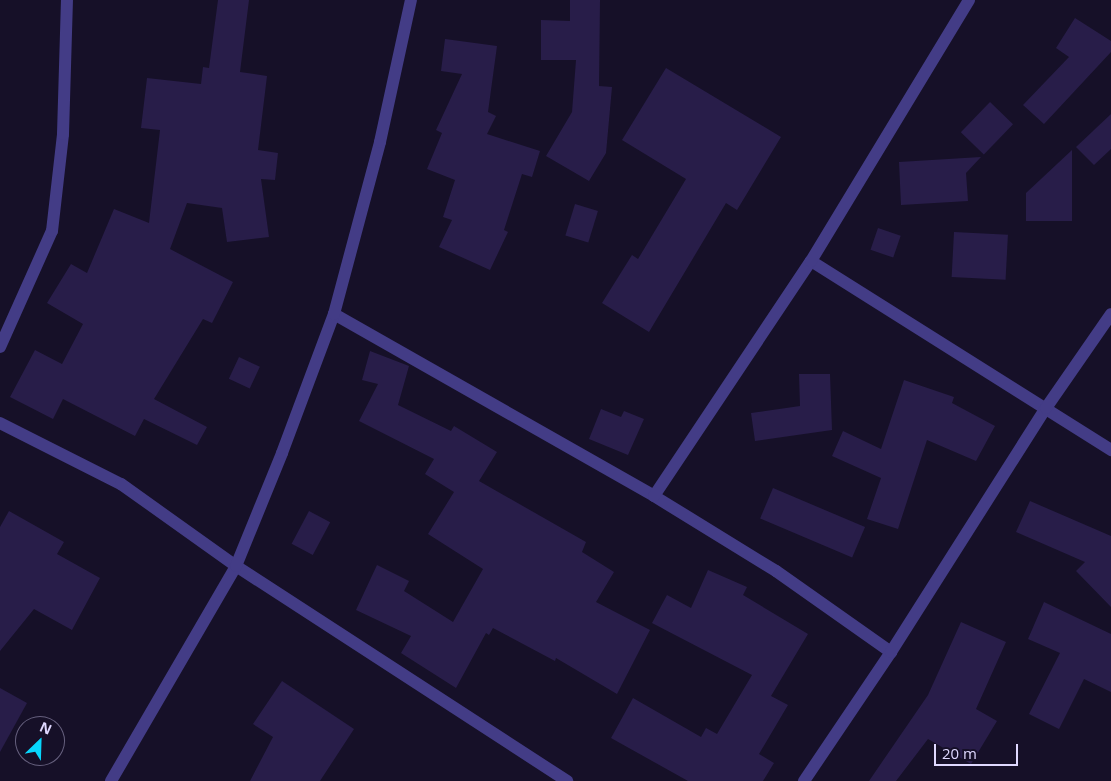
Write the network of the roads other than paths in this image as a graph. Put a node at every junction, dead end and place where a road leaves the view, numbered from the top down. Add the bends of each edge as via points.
1 (67, 0) edge
2 (411, 0) edge
3 (969, 0) edge
4 (811, 262) junction
5 (334, 314) junction
6 (1111, 314) edge
7 (0, 347) edge
8 (1046, 408) junction
9 (0, 423) edge
10 (1111, 450) edge
11 (654, 496) junction
12 (236, 566) junction
13 (891, 652) junction
14 (111, 781) edge
15 (567, 781) edge
16 (804, 781) edge

1 - 7 street via 63,134 52,231
2 - 5 street via 380,142
3 - 4 street
4 - 8 street
4 - 11 street
5 - 11 street
5 - 12 street
6 - 8 street
8 - 10 street
8 - 13 street
9 - 12 street via 121,484
11 - 13 street via 776,571
12 - 14 street
12 - 15 street
13 - 16 street

